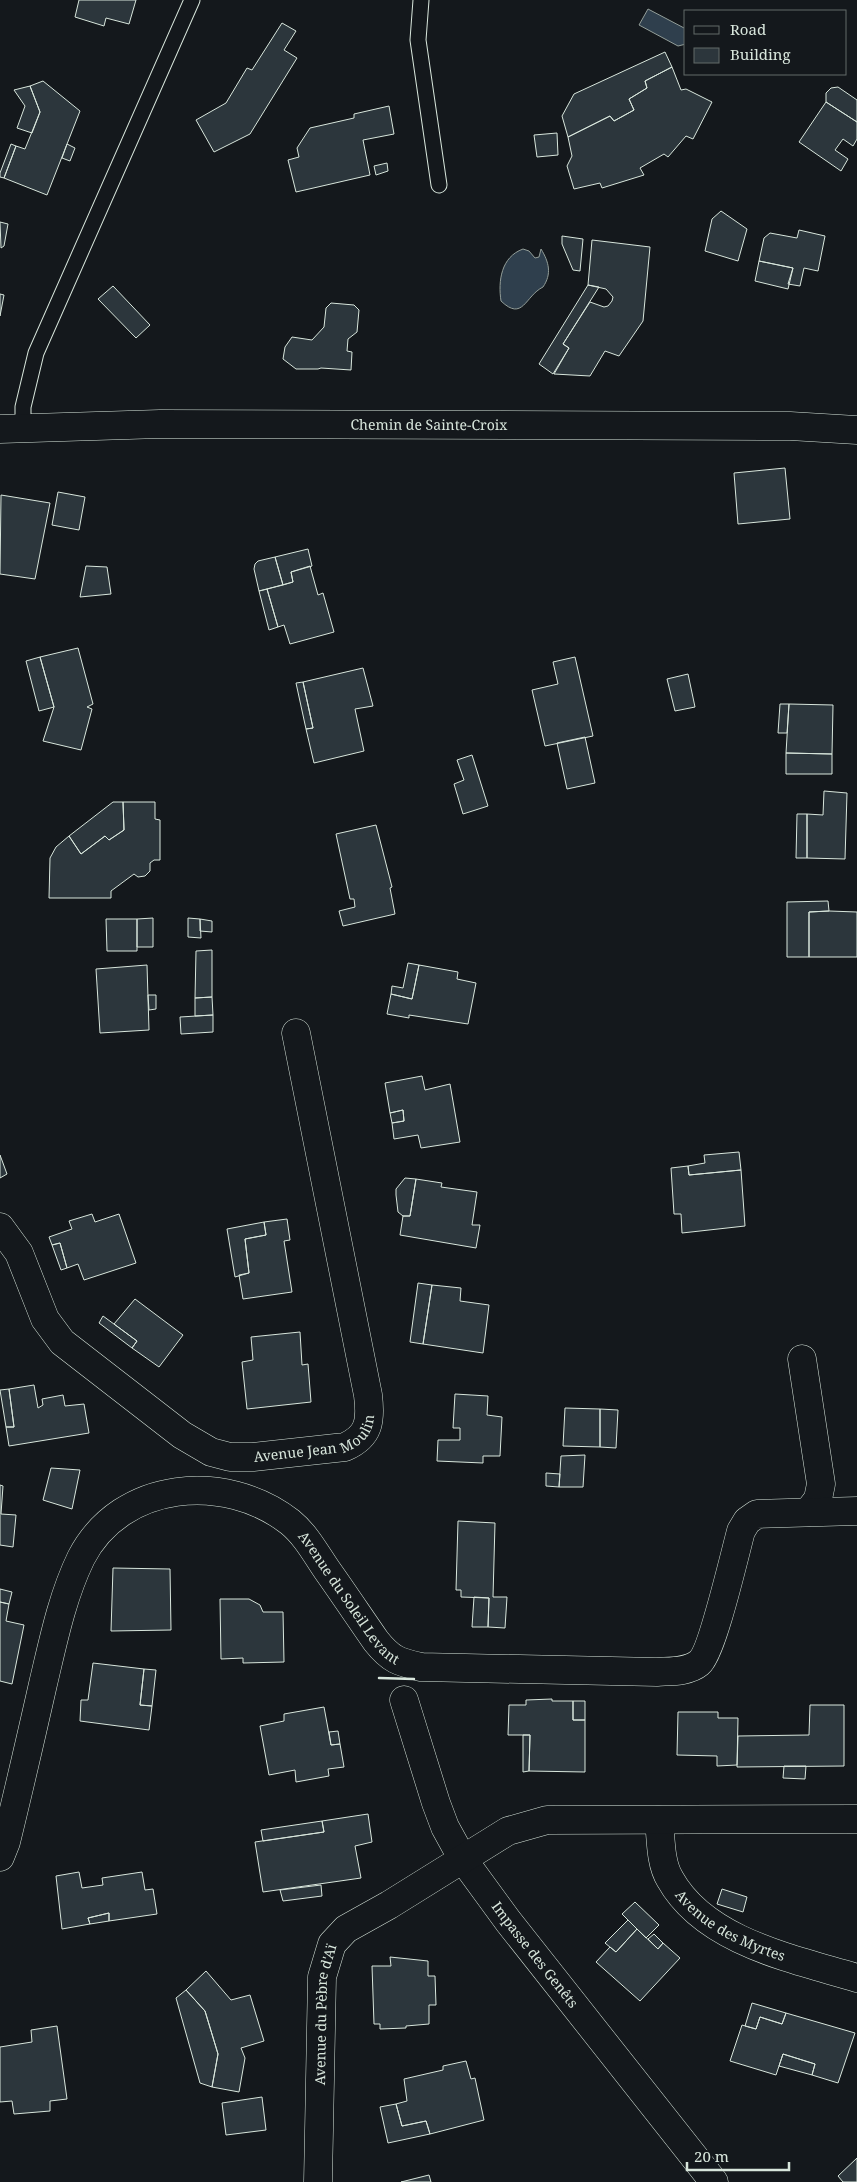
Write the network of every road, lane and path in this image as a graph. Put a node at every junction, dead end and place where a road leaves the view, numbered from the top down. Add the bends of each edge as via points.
1 (192, 0) edge
2 (421, 0) edge
3 (439, 185) dead end
4 (12, 429) edge
5 (857, 430) edge
6 (296, 1033) dead end
7 (0, 1227) edge
8 (802, 1359) dead end
9 (857, 1511) edge
10 (808, 1512) junction
11 (404, 1700) dead end
12 (857, 1819) edge
13 (660, 1820) junction
14 (0, 1857) edge
15 (462, 1858) junction
16 (857, 1978) edge
17 (318, 2182) edge
18 (714, 2182) edge

1 - 4 lane via 36,353 23,407
2 - 3 lane via 418,40
4 - 5 street, Chemin de Sainte-Croix via 180,424 790,426
6 - 7 street, Avenue Jean Moulin via 368,1395 371,1415 358,1442 345,1447 253,1458 211,1452 182,1435 62,1342 46,1319 19,1253
8 - 10 street via 821,1484 818,1499
9 - 10 street, Avenue du Soleil Levant
10 - 14 street, Avenue du Soleil Levant via 757,1514 748,1521 742,1531 710,1643 700,1663 686,1669 648,1672 421,1667 400,1663 376,1642 307,1541 290,1523 257,1502 220,1492 175,1491 142,1500 118,1514 97,1535 82,1557 60,1614
11 - 15 street, Impasse des Genêts via 436,1803
12 - 13 street
13 - 15 street via 547,1820 508,1831
13 - 16 street, Avenue des Myrtes via 669,1879 708,1920 754,1946
15 - 17 street, Avenue du Pèbre d'Aï via 346,1929 332,1944 322,1976
15 - 18 street, Impasse des Genêts

